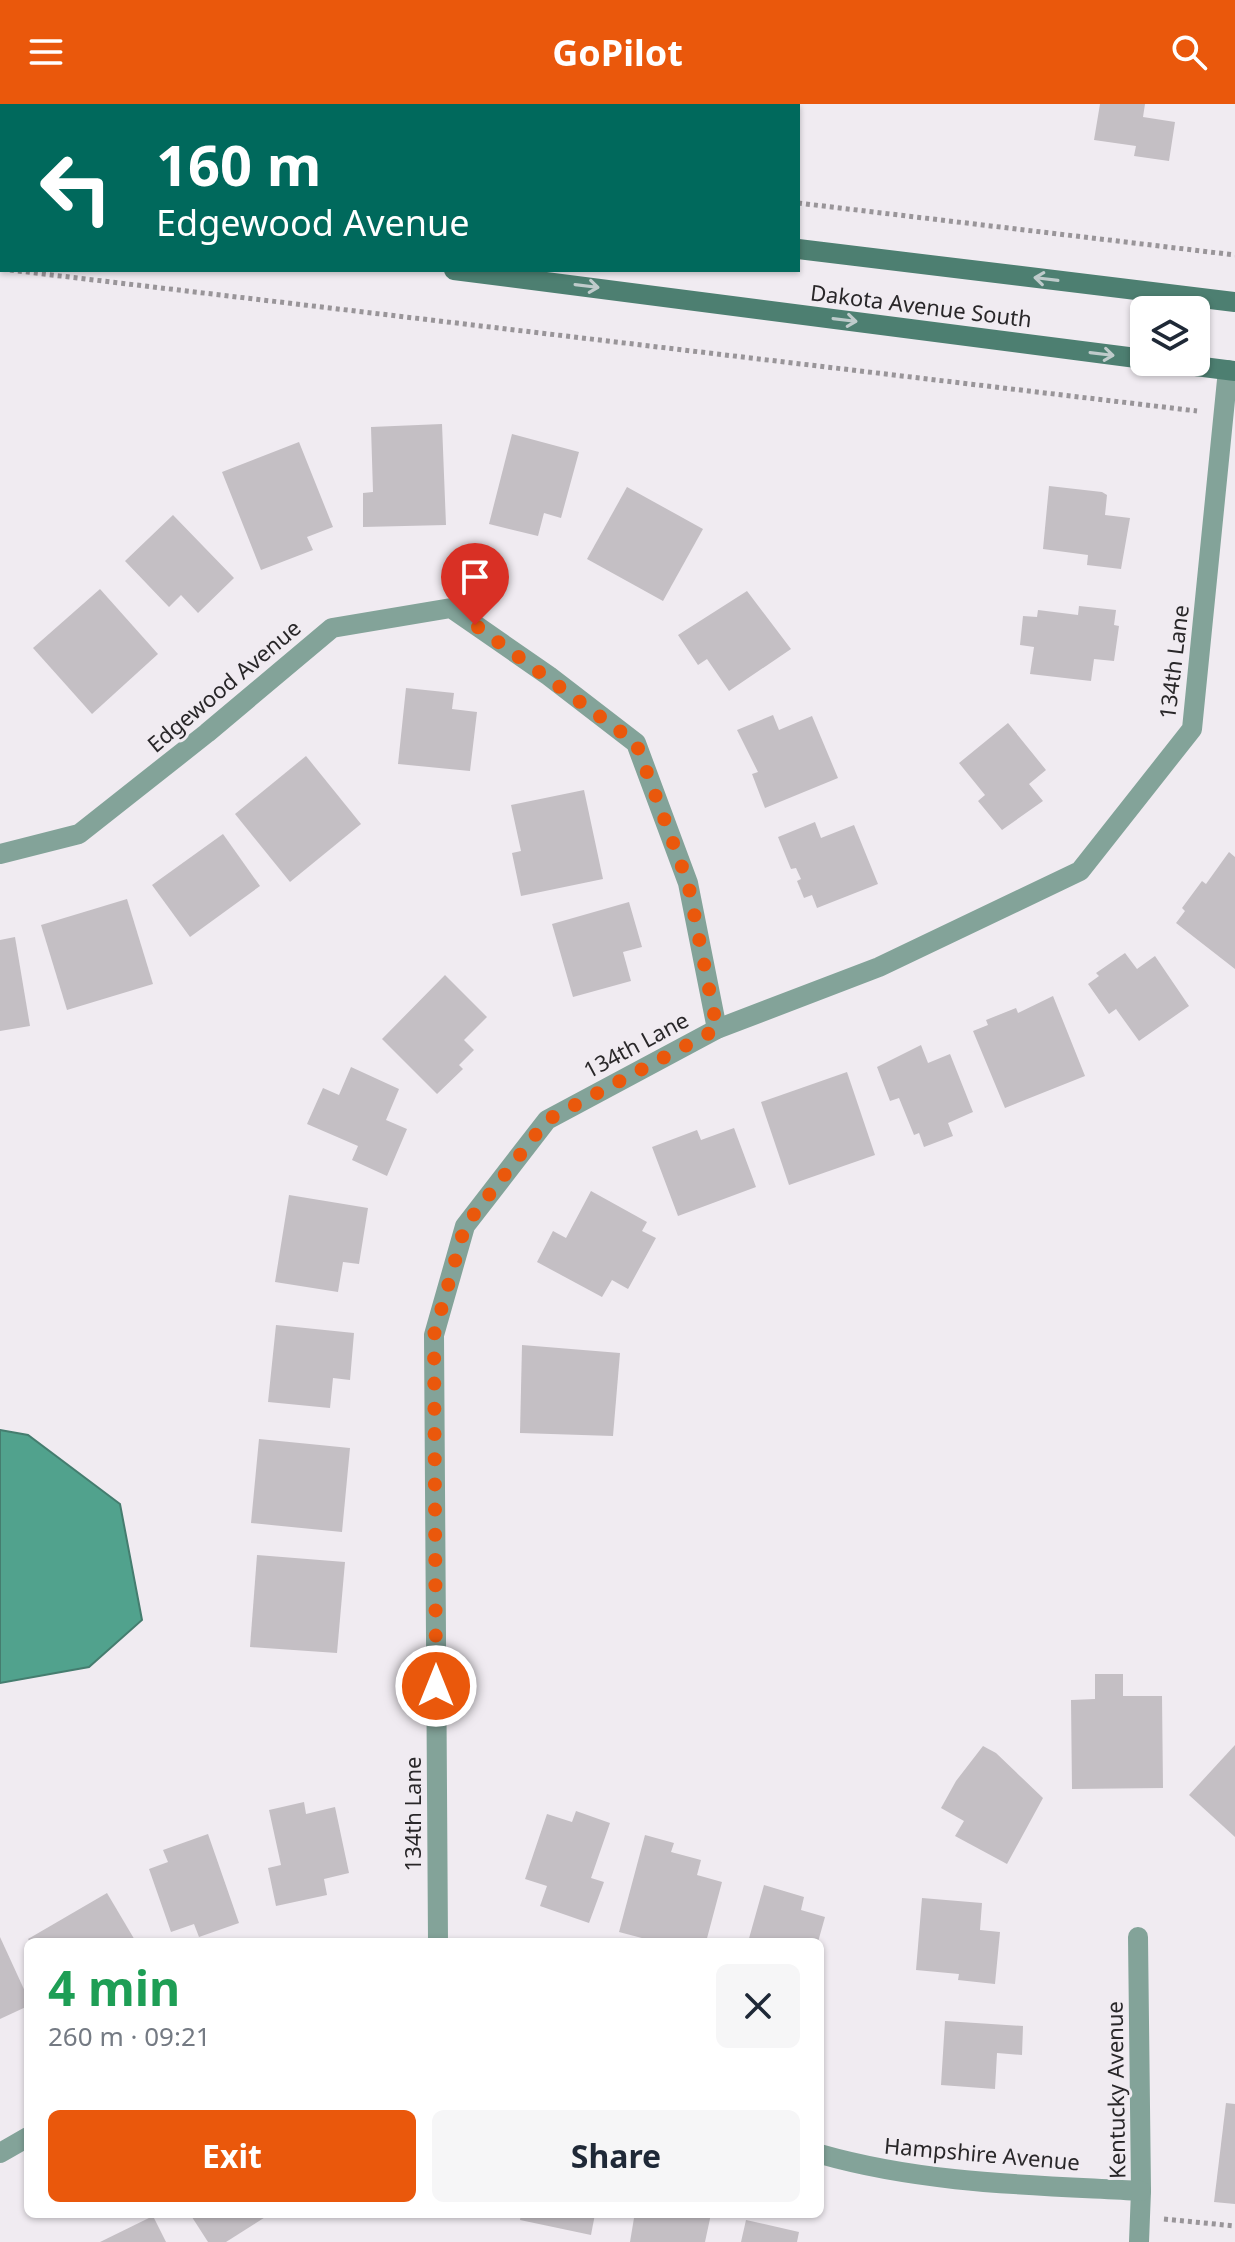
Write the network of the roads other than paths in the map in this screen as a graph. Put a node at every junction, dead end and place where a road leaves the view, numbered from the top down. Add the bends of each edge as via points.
1 (800, 249) edge
2 (470, 272) edge
3 (1235, 302) edge
4 (1130, 357) edge
5 (1210, 368) edge
6 (1231, 371) edge
7 (0, 854) edge
8 (717, 1029) junction
9 (1138, 1937) dead end
10 (438, 1938) edge
11 (24, 2139) edge
12 (0, 2153) edge
13 (824, 2155) edge
14 (1141, 2191) junction
15 (1139, 2242) edge

3 -> 1 main road, Dakota Avenue South
2 -> 4 main road, Dakota Avenue South
5 - 6 main road
6 - 8 street, 134th Lane via 1192,729 1080,871 879,967
7 - 8 street, Edgewood Avenue via 79,834 332,628 451,608 636,743 688,883
8 - 10 street, 134th Lane via 547,1120 465,1226 434,1335
9 - 14 street, Kentucky Avenue
11 - 12 street
13 - 14 street, Hampshire Avenue via 875,2170 964,2181
14 - 15 street, Kentucky Avenue

